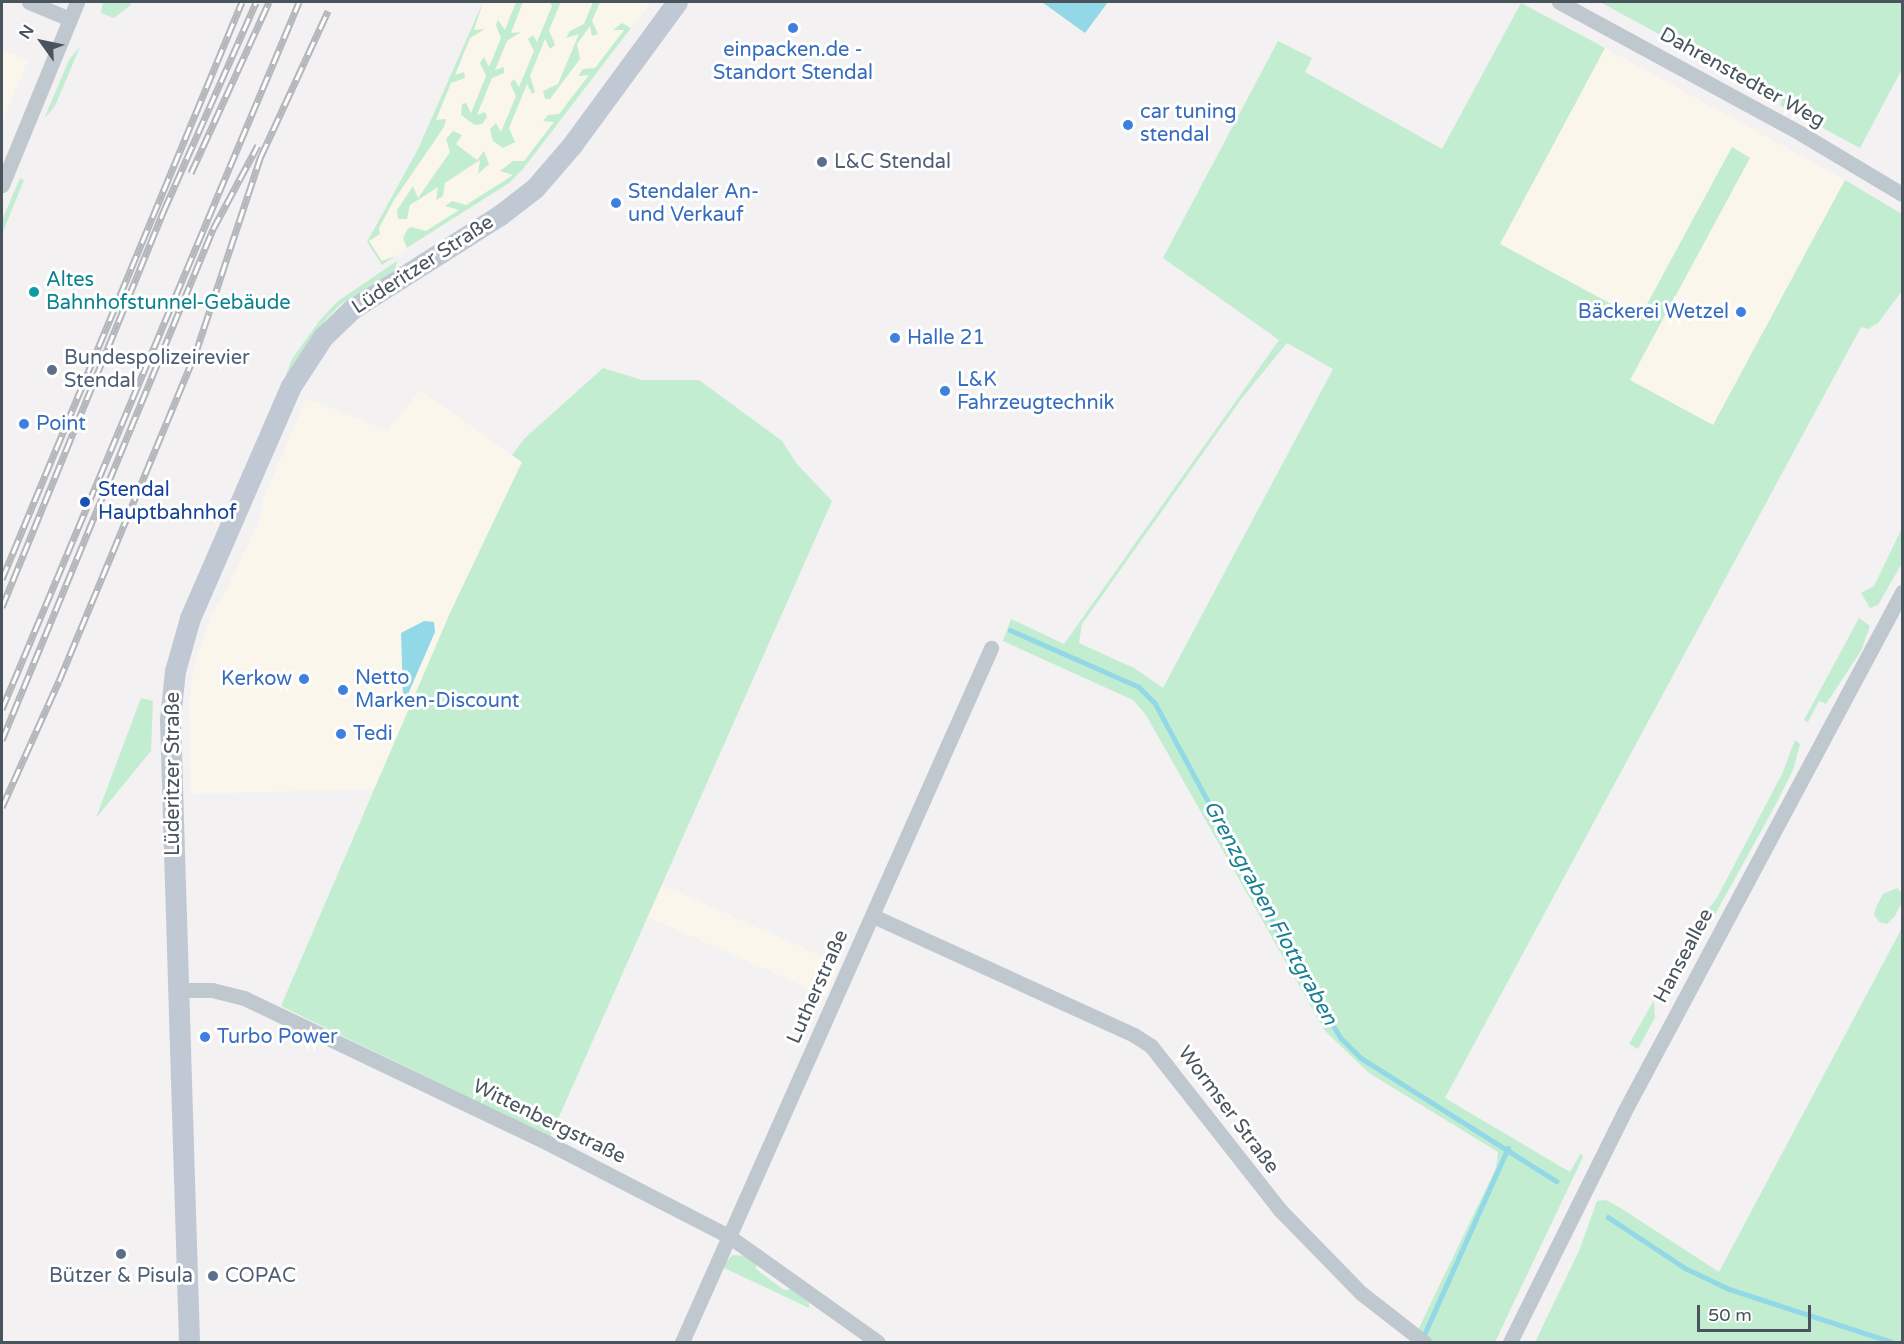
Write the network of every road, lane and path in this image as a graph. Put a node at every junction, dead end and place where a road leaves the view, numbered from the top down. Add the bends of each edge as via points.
1 (29, 2) edge
2 (77, 2) edge
3 (677, 2) edge
4 (1558, 2) edge
5 (70, 19) junction
6 (2, 185) edge
7 (1902, 194) edge
8 (1902, 592) edge
9 (991, 648) dead end
10 (873, 916) junction
11 (178, 990) junction
12 (730, 1237) junction
13 (1420, 1340) edge
14 (189, 1342) edge
15 (682, 1342) edge
16 (878, 1342) edge
17 (1510, 1342) edge

1 - 5 street
2 - 5 street
3 - 11 main road, Lüderitzer Straße via 572,145 535,188 500,215 352,309 323,337 291,386 190,618 174,671 170,718
4 - 7 street, Dahrenstedter Weg via 1800,133
5 - 6 street
8 - 17 street, Hanseallee via 1608,1142
9 - 10 street, Lutherstraße
10 - 12 street, Lutherstraße
10 - 13 street, Wormser Straße via 1151,1046 1280,1210 1361,1293
11 - 12 street, Wittenbergstraße via 228,993 268,1009 546,1142
11 - 14 main road, Lüderitzer Straße
12 - 15 street, Lutherstraße
12 - 16 street, Wittenbergstraße

